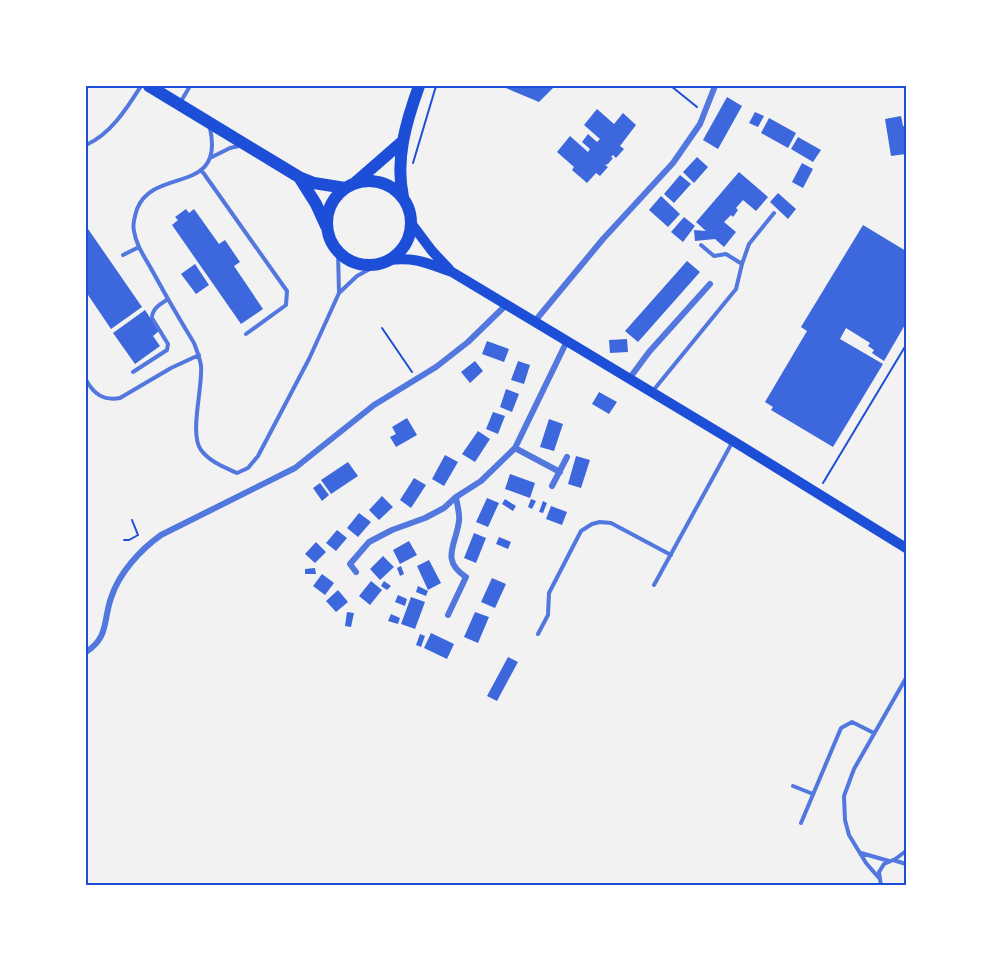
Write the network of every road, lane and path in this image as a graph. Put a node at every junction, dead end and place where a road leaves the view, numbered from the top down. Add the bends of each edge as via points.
1 (141, 86) edge
2 (149, 86) edge
3 (190, 86) edge
4 (418, 86) edge
5 (436, 86) edge
6 (672, 86) edge
7 (715, 86) edge
8 (180, 104) junction
9 (704, 112) junction
10 (209, 123) junction
11 (403, 141) junction
12 (245, 144) junction
13 (86, 145) edge
14 (210, 158) junction
15 (412, 169) dead end
16 (202, 171) junction
17 (299, 177) junction
18 (350, 185) junction
19 (404, 199) junction
20 (774, 213) dead end
21 (411, 223) junction
22 (327, 228) junction
23 (701, 245) dead end
24 (139, 247) junction
25 (338, 252) junction
26 (123, 255) dead end
27 (383, 262) junction
28 (742, 264) junction
29 (452, 272) junction
30 (710, 284) dead end
31 (339, 293) junction
32 (168, 299) junction
33 (506, 305) junction
34 (535, 321) junction
35 (382, 327) dead end
36 (246, 334) dead end
37 (567, 341) junction
38 (906, 345) edge
39 (199, 356) junction
40 (133, 372) dead end
41 (417, 379) junction
42 (629, 379) junction
43 (86, 380) edge
44 (652, 392) junction
45 (733, 441) junction
46 (515, 448) junction
47 (567, 457) dead end
48 (560, 472) junction
49 (552, 486) dead end
50 (817, 493) junction
51 (456, 497) junction
52 (132, 520) dead end
53 (124, 540) dead end
54 (906, 548) edge
55 (671, 555) junction
56 (356, 572) dead end
57 (654, 585) dead end
58 (448, 615) dead end
59 (537, 634) dead end
60 (86, 651) edge
61 (906, 678) edge
62 (874, 733) junction
63 (793, 786) dead end
64 (813, 794) junction
65 (801, 823) dead end
66 (906, 851) edge
67 (861, 853) junction
68 (891, 861) junction
69 (906, 864) edge
70 (880, 883) edge

1 - 13 lane via 115,123
2 - 8 main road
3 - 8 lane
4 - 11 main road
5 - 15 path
6 - 9 path
7 - 9 street
8 - 10 main road
9 - 34 street via 687,146
10 - 12 main road
10 - 14 lane via 214,144
11 - 18 main road
11 - 19 main road via 399,175
12 - 14 lane
12 - 17 main road
14 - 16 lane
16 - 24 lane via 161,186 139,204 133,229
16 - 36 lane via 287,291 286,305
17 - 18 main road via 314,183
17 - 22 main road
18 - 19 main road via 367,181 385,184
18 - 22 main road via 330,205
19 - 21 main road
20 - 28 lane via 749,244
21 - 27 main road via 407,242
21 - 29 main road
22 - 25 main road
23 - 28 lane via 714,256 726,254
24 - 26 lane
24 - 32 lane
25 - 27 main road via 365,265
25 - 31 lane
27 - 29 main road via 416,259
27 - 31 lane via 357,276
28 - 44 lane via 736,289
29 - 33 main road
30 - 42 street
31 - 39 lane via 258,456 248,468 237,473 212,461 200,448 196,431
32 - 39 lane
32 - 40 lane via 152,314 168,344 167,350
33 - 34 main road
33 - 41 street via 468,342
34 - 37 main road
35 - 41 path
37 - 42 main road
37 - 46 street
38 - 50 path
39 - 43 lane via 111,400 94,393
41 - 60 street via 374,405 295,468 147,545 120,578 99,641
42 - 44 main road
44 - 45 main road
45 - 50 main road
45 - 55 lane
46 - 48 street
46 - 51 street via 481,482
47 - 48 street
48 - 49 street
50 - 54 main road
51 - 56 street via 425,518 369,542 350,564
51 - 58 street via 459,521 451,558 455,570 466,577
52 - 53 path via 138,535
55 - 57 lane
55 - 59 lane via 610,524 600,522 584,528 549,593 548,615
61 - 62 lane
62 - 64 lane via 856,723 843,725
62 - 67 lane via 844,796 846,827
63 - 64 lane
64 - 65 lane
66 - 68 lane
67 - 68 lane
67 - 70 lane
68 - 69 lane
68 - 70 lane via 882,867

